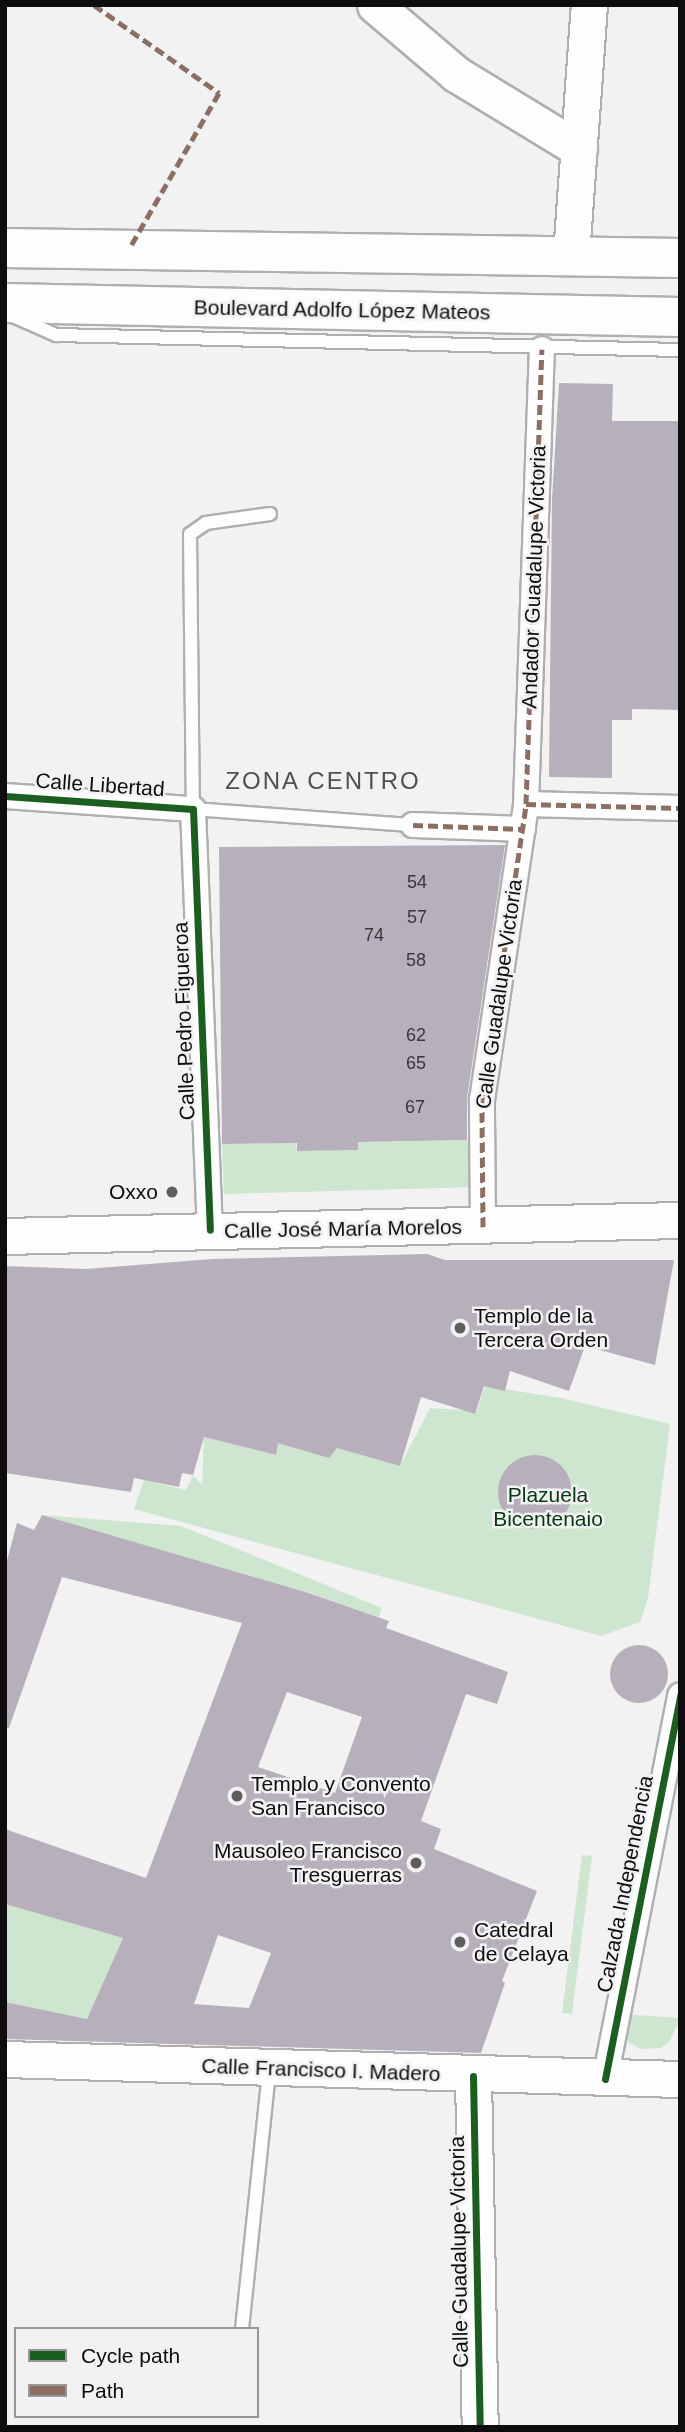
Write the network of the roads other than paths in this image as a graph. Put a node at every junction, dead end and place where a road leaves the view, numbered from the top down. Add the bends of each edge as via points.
1 (375, 5) edge
2 (589, 5) edge
3 (579, 149) junction
4 (5, 248) edge
5 (571, 255) junction
6 (680, 258) edge
7 (5, 303) edge
8 (5, 312) edge
9 (680, 317) edge
10 (542, 349) junction
11 (680, 349) edge
12 (270, 514) dead end
13 (5, 796) edge
14 (526, 804) junction
15 (680, 808) edge
16 (193, 809) junction
17 (413, 825) joint
18 (523, 829) junction
19 (680, 1220) edge
20 (483, 1227) junction
21 (209, 1230) junction
22 (5, 1237) edge
23 (680, 1695) edge
24 (5, 2059) edge
25 (269, 2067) junction
26 (473, 2076) junction
27 (605, 2079) junction
28 (680, 2079) edge
29 (243, 2327) edge
30 (480, 2427) edge

1 - 3 main road via 456,74
2 - 3 main road
3 - 5 main road
4 - 5 main road
5 - 6 main road
7 - 9 main road, Boulevard Adolfo López Mateos
8 - 10 lane via 56,335
10 - 11 lane
10 - 14 street, Andador Guadalupe Victoria
12 - 16 lane via 206,523 190,534
13 - 16 street, Calle Libertad
14 - 15 street
14 - 18 street, Calle Guadalupe Victoria
16 - 17 lane, Calle Libertad
16 - 21 street, Calle Pedro Figueroa
17 - 18 street
18 - 20 street, Calle Guadalupe Victoria via 482,1100
19 - 20 main road, Calle José María Morelos
20 - 21 main road, Calle José María Morelos
21 - 22 main road, Calle José María Morelos
23 - 27 street, Calzada Independencia
24 - 25 main road, Calle Francisco I. Madero
25 - 26 main road, Calle Francisco I. Madero
25 - 29 lane
26 - 27 main road, Calle Francisco I. Madero
26 - 30 main road, Calle Guadalupe Victoria
27 - 28 main road, Calle Francisco I. Madero

